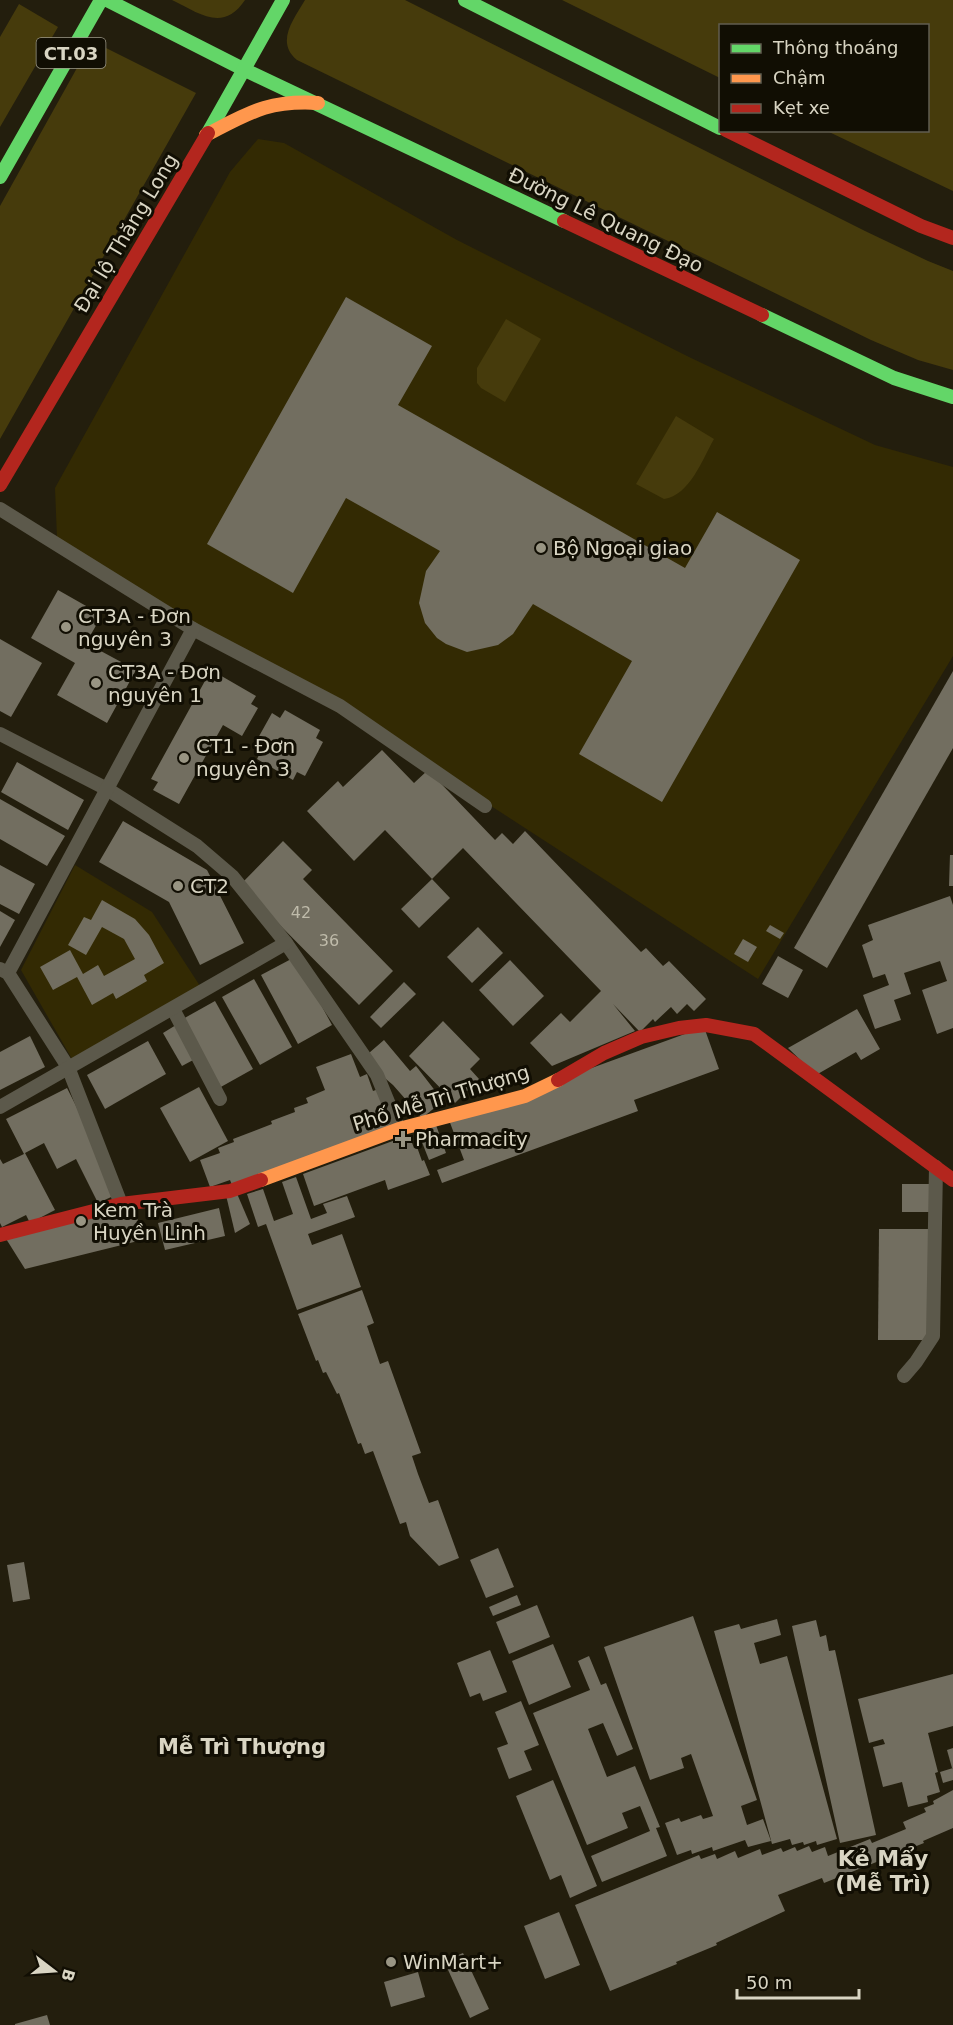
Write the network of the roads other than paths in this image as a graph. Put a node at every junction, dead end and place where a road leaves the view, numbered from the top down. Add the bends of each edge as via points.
1 (101, 0) edge
2 (107, 0) edge
3 (283, 0) edge
4 (465, 0) edge
5 (245, 70) junction
6 (318, 103) junction
7 (719, 127) edge
8 (730, 132) edge
9 (206, 135) junction
10 (0, 177) edge
11 (953, 238) edge
12 (953, 397) edge
13 (0, 485) edge
14 (0, 509) edge
15 (193, 629) junction
16 (0, 734) edge
17 (106, 789) junction
18 (484, 806) dead end
19 (286, 943) junction
20 (4, 971) edge
21 (173, 1009) junction
22 (68, 1067) junction
23 (220, 1099) dead end
24 (0, 1107) edge
25 (399, 1129) junction
26 (936, 1167) junction
27 (953, 1180) edge
28 (121, 1204) junction
29 (0, 1235) edge
30 (903, 1376) dead end

1 - 10 main road, CT.03
2 - 5 main road, Đường Lê Quang Đạo
3 - 5 main road, Đại lộ Thăng Long
4 - 7 main road
5 - 6 main road, Đường Lê Quang Đạo
5 - 9 main road, Đại lộ Thăng Long
6 - 9 main road via 273,105
6 - 12 main road, Đường Lê Quang Đạo via 894,378
8 - 11 main road
9 - 13 main road, Đại lộ Thăng Long
14 - 15 street
15 - 17 street
15 - 18 street via 340,706
16 - 17 street
17 - 19 street via 208,855 232,876
17 - 20 street
19 - 21 street
19 - 25 street via 377,1075
20 - 22 street
21 - 22 street
21 - 23 street
22 - 24 street
22 - 28 street
25 - 26 main road, Phố Mễ Trì Thượng via 525,1096 640,1037 706,1025 754,1034
25 - 28 main road, Phố Mễ Trì Thượng via 230,1191
26 - 27 main road, Phố Mễ Trì Thượng
26 - 30 street via 933,1336
28 - 29 main road, Phố Mễ Trì Thượng

